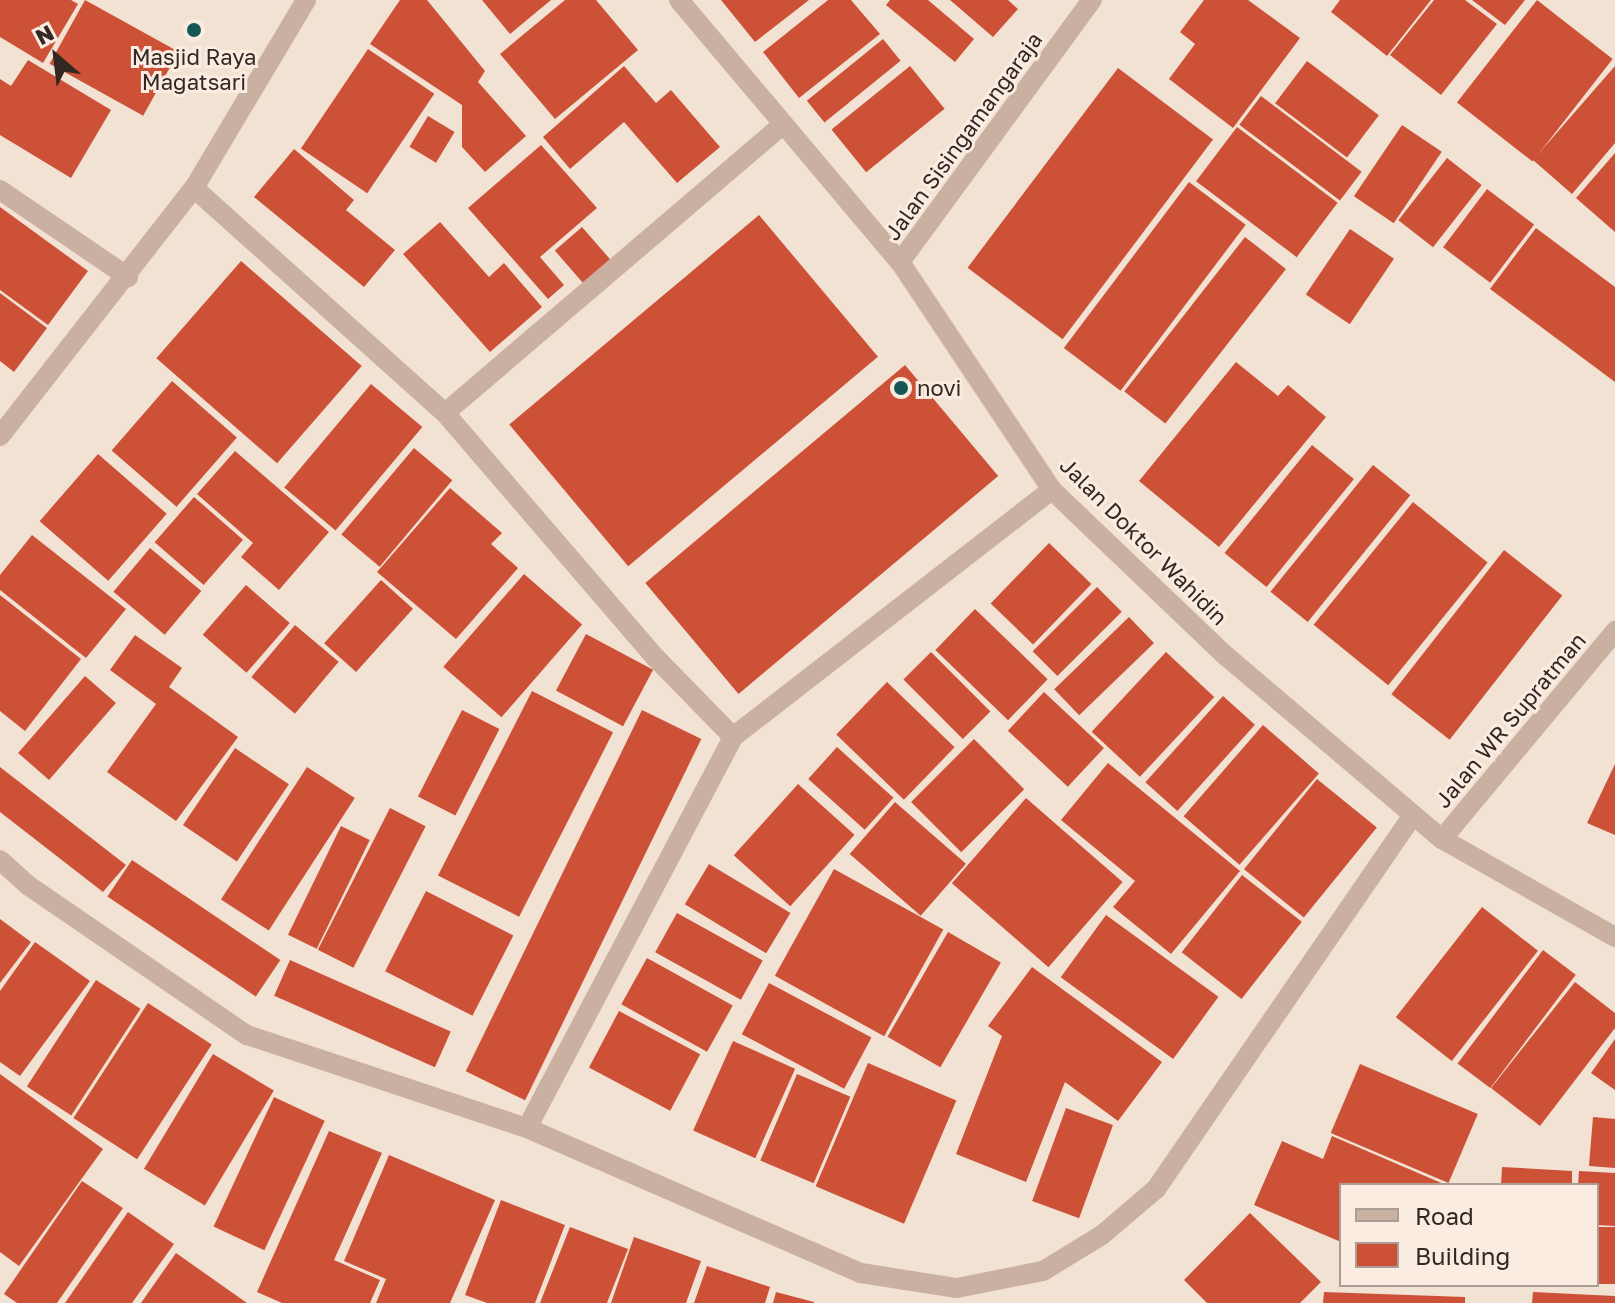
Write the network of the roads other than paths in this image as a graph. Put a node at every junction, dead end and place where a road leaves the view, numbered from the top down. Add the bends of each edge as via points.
1 (306, 0) edge
2 (679, 0) edge
3 (1092, 0) edge
4 (783, 124) junction
5 (194, 188) junction
6 (0, 190) edge
7 (900, 262) junction
8 (128, 277) junction
9 (445, 413) junction
10 (0, 436) edge
11 (1052, 490) junction
12 (1615, 631) edge
13 (733, 737) junction
14 (1413, 815) junction
15 (1442, 839) junction
16 (0, 860) edge
17 (1615, 937) edge
18 (527, 1128) junction

1 - 5 street
2 - 4 street, Jalan Doktor Wahidin
3 - 7 street, Jalan Sisingamangaraja
4 - 7 street, Jalan Doktor Wahidin
4 - 9 street
5 - 8 street
5 - 9 street
6 - 8 street
7 - 11 street, Jalan Doktor Wahidin
8 - 10 street
9 - 13 street via 656,658
11 - 13 street
11 - 14 street, Jalan Doktor Wahidin via 1226,656
12 - 15 street, Jalan WR Supratman
13 - 18 street
14 - 15 street, Jalan Doktor Wahidin
14 - 18 street via 1156,1189 1102,1235 1043,1271 957,1288 861,1273
15 - 17 street, Jalan Doktor Wahidin
16 - 18 street via 29,886 247,1035

